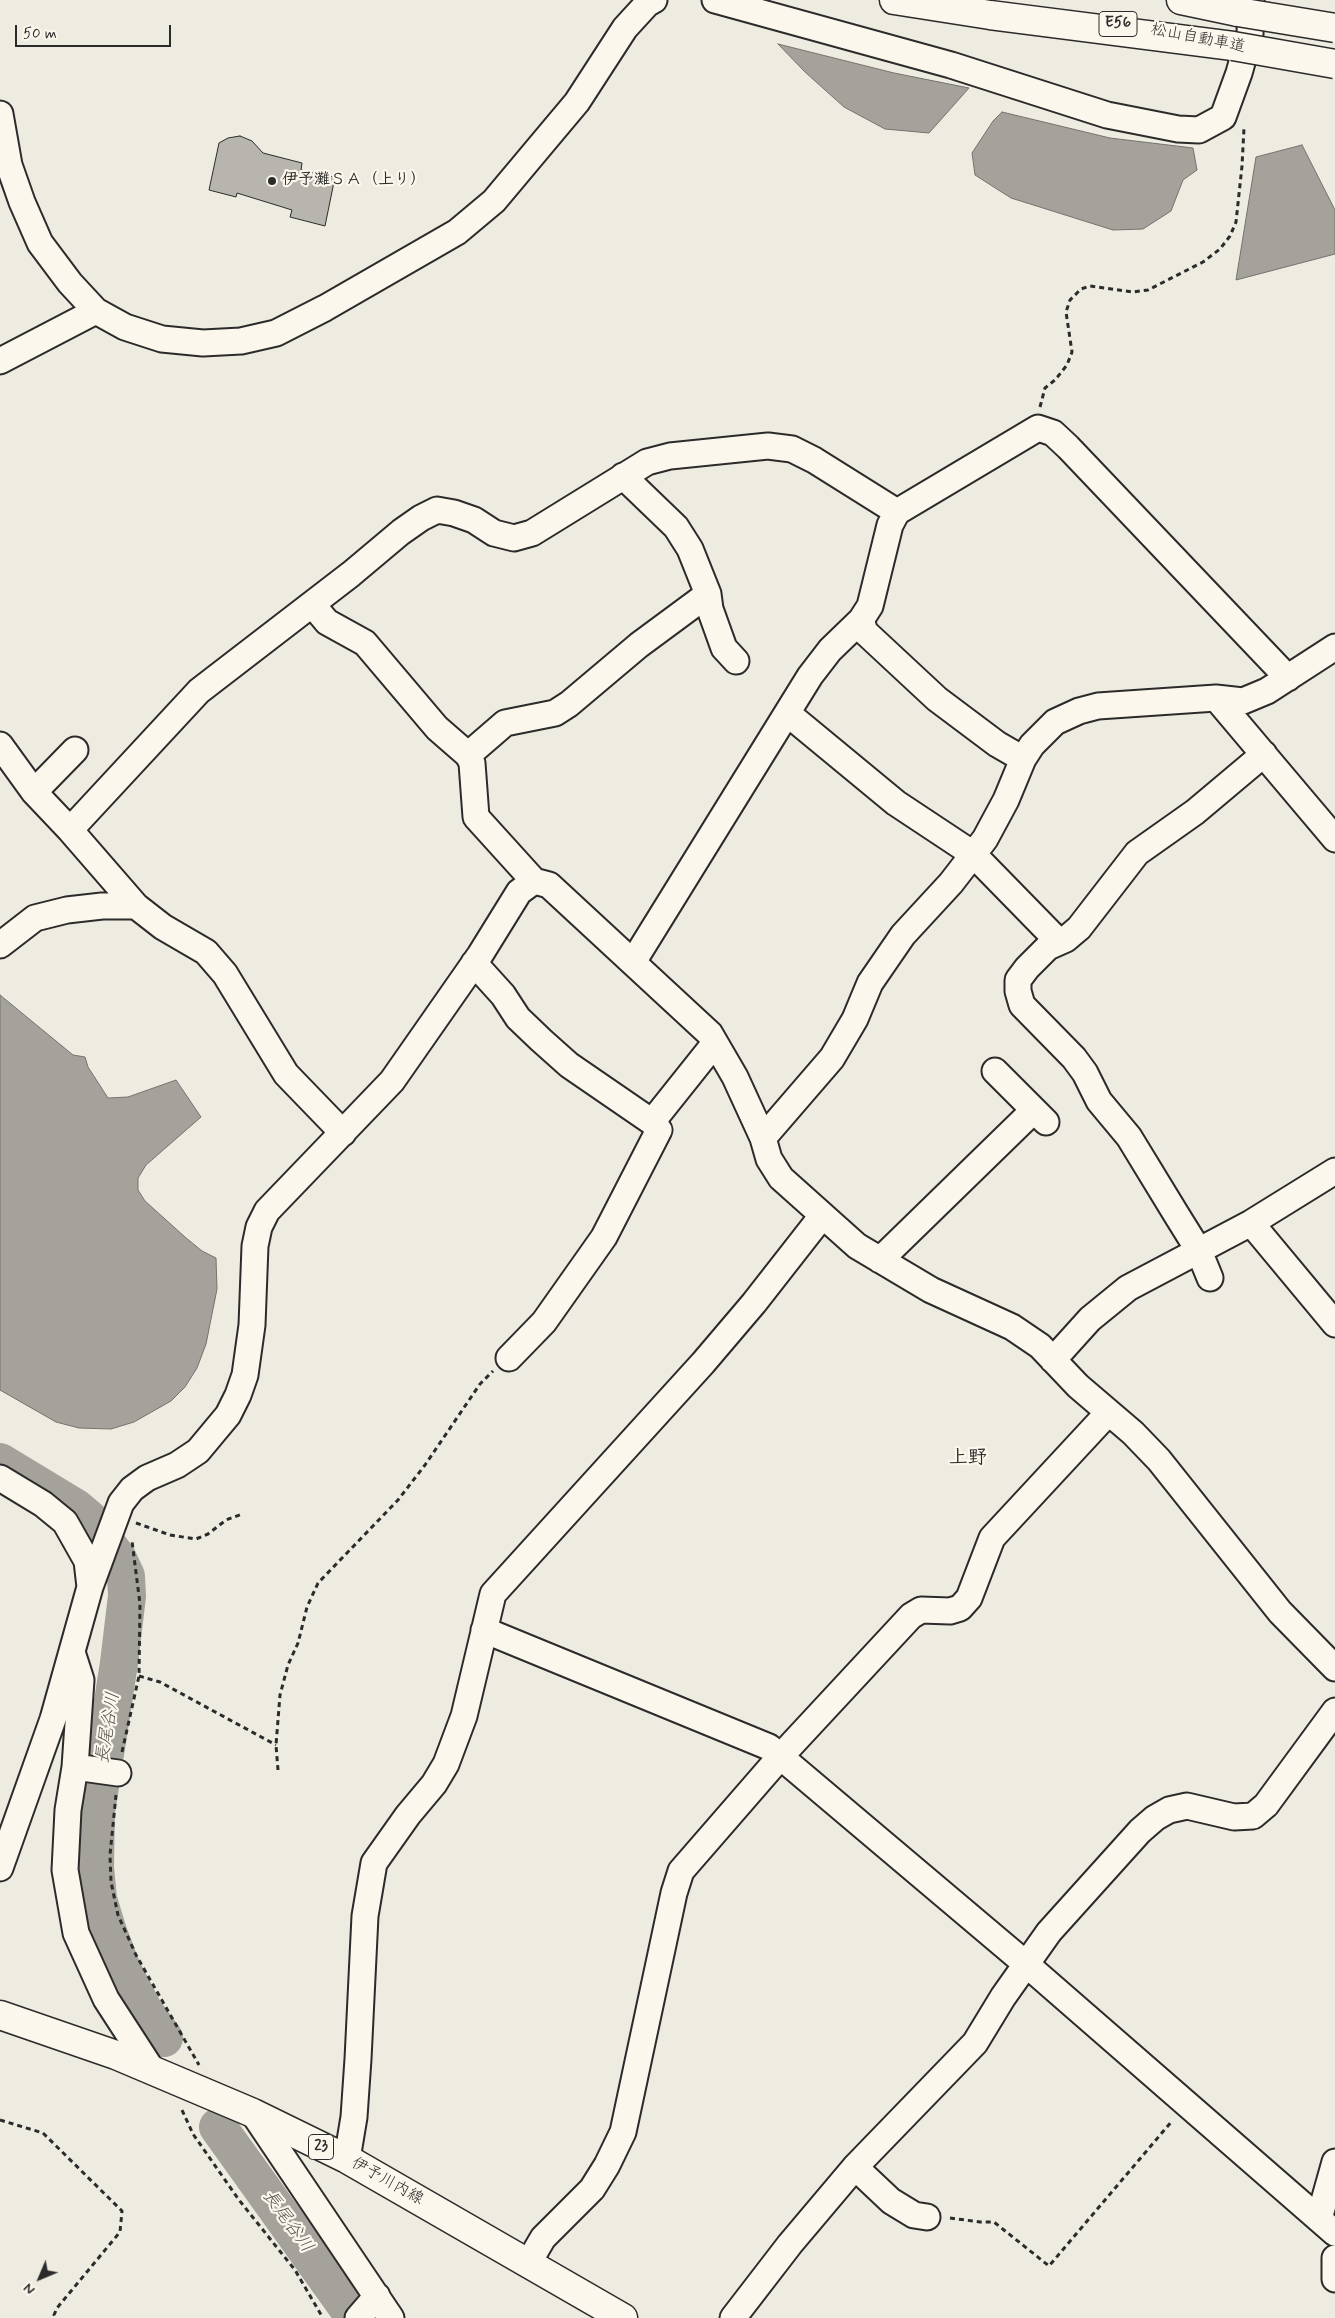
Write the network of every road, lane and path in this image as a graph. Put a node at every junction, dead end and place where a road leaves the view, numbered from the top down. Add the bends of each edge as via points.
1 (654, 0) edge
2 (715, 0) edge
3 (894, 0) edge
4 (1003, 0) edge
5 (1181, 0) edge
6 (1245, 6) edge
7 (1335, 28) edge
8 (1233, 46) junction
9 (1335, 64) edge
10 (0, 114) edge
11 (1244, 125) dead end
12 (96, 311) junction
13 (0, 361) edge
14 (1038, 428) junction
15 (623, 476) junction
16 (897, 512) junction
17 (708, 594) junction
18 (312, 604) junction
19 (861, 620) junction
20 (1335, 647) edge
21 (736, 661) dead end
22 (1288, 678) junction
23 (1216, 698) junction
24 (787, 713) junction
25 (0, 745) edge
26 (75, 750) dead end
27 (1264, 754) junction
28 (468, 755) junction
29 (1023, 759) junction
30 (34, 792) junction
31 (70, 830) junction
32 (1335, 839) edge
33 (974, 854) junction
34 (534, 881) junction
35 (136, 906) junction
36 (1059, 942) junction
37 (0, 945) edge
38 (633, 962) junction
39 (474, 963) junction
40 (715, 1043) junction
41 (995, 1070) dead end
42 (652, 1122) junction
43 (342, 1133) junction
44 (763, 1138) junction
45 (1335, 1170) edge
46 (822, 1216) junction
47 (1251, 1224) junction
48 (1199, 1251) junction
49 (880, 1260) junction
50 (1210, 1278) dead end
51 (1335, 1324) edge
52 (509, 1358) joint
53 (1053, 1360) junction
54 (1108, 1413) junction
55 (0, 1478) edge
56 (242, 1514) dead end
57 (120, 1520) junction
58 (90, 1587) junction
59 (484, 1630) junction
60 (72, 1652) junction
61 (1335, 1668) edge
62 (139, 1676) junction
63 (1335, 1711) edge
64 (276, 1744) junction
65 (780, 1757) junction
66 (75, 1767) junction
67 (278, 1770) dead end
68 (118, 1773) junction
69 (0, 1868) edge
70 (1026, 1964) junction
71 (0, 2015) edge
72 (200, 2065) dead end
73 (163, 2075) junction
74 (1187, 2104) junction
75 (253, 2113) junction
76 (0, 2120) edge
77 (347, 2159) junction
78 (1335, 2162) edge
79 (856, 2167) junction
80 (927, 2217) joint
81 (1327, 2226) edge
82 (1335, 2258) edge
83 (529, 2262) junction
84 (1335, 2279) edge
85 (367, 2308) edge
86 (56, 2318) edge
87 (323, 2318) edge
88 (391, 2318) edge
89 (623, 2318) edge
90 (733, 2318) edge

1 - 12 street via 625,28 578,102 494,201 457,232 325,308 276,333 241,341 204,343 162,339 125,327
2 - 6 street via 951,65 1107,115 1199,130 1223,117 1239,74 1250,34
3 - 8 main road
4 - 8 main road, 松山自動車道 / E56
5 - 6 main road
6 - 7 main road, bridge
8 - 9 main road, 松山自動車道 / E56, bridge
10 - 12 street via 10,165 40,243
11 - 14 path via 1236,222 1230,236 1203,262 1148,290 1132,292 1090,286 1081,289 1070,300 1066,312 1072,352 1067,365 1045,388
12 - 13 street
14 - 16 street
14 - 22 street via 1052,433 1068,447
15 - 16 street via 647,462 670,456 768,446 792,449
15 - 17 street via 676,527 690,549
15 - 18 street via 532,533 514,538 494,533 474,520 437,510 414,522
16 - 19 street via 890,525 870,606
17 - 21 street via 724,648
17 - 28 street via 639,645 569,704 555,713 505,724
18 - 28 street via 326,622 365,643 436,728
18 - 31 street via 199,691
19 - 24 street via 830,650
19 - 29 street via 865,632 937,699 997,744
20 - 22 street
22 - 23 street via 1243,701
23 - 27 street
23 - 29 street via 1098,706 1079,711 1055,722
24 - 33 street via 896,803
24 - 38 street
25 - 30 street
26 - 30 street
27 - 32 street
27 - 36 street via 1195,812 1137,853 1079,928
28 - 34 street via 472,763 476,817
29 - 33 street via 1006,800
30 - 31 street
31 - 35 street
33 - 36 street
33 - 44 street via 952,883 903,935 870,983 855,1019 832,1058
34 - 38 street via 549,885
34 - 39 street via 520,892
35 - 37 street via 67,910 34,918
35 - 43 street via 163,927 206,952 225,974 286,1074
36 - 48 street via 1048,947 1018,980 1022,1004 1074,1058 1099,1101 1129,1137
38 - 40 street via 710,1034
39 - 42 street via 504,995 518,1018 541,1040 570,1065
39 - 43 street via 392,1081
40 - 42 street
40 - 44 street via 735,1077
41 - 49 street via 1040,1116
42 - 52 street via 659,1130 604,1236 544,1322
43 - 57 street via 267,1211 259,1227 245,1375 228,1415 198,1451 132,1488 121,1503
44 - 46 street via 769,1159 781,1178
45 - 47 street
46 - 49 street via 857,1246
46 - 59 street via 709,1355 493,1594
47 - 48 street
47 - 51 street
48 - 50 street
48 - 53 street via 1128,1288 1090,1319
49 - 53 street via 931,1290 1012,1327 1040,1346
52 - 64 path via 480,1384 398,1500 318,1583 307,1607 280,1695
53 - 54 street
54 - 61 street via 1159,1460 1280,1612
54 - 65 street via 992,1538 969,1598 960,1608 921,1610 910,1616
55 - 58 street via 43,1504 65,1522 86,1561
56 - 57 path via 196,1538 170,1535
57 - 58 street
57 - 62 path via 140,1604
58 - 60 street
59 - 65 street via 769,1747
59 - 77 street via 464,1716 446,1764 374,1863 365,1916 357,2078
60 - 66 street via 81,1680
60 - 69 street via 53,1719
62 - 64 path via 160,1682
62 - 68 path
63 - 70 street via 1266,1805 1253,1816 1234,1817 1187,1806 1169,1810 1155,1818 1048,1932
64 - 67 path
65 - 70 street
65 - 83 street via 681,1871 623,2132 592,2189 544,2238
66 - 68 street
66 - 73 street via 64,1870 76,1933 106,1999
68 - 72 path via 110,1855 111,1882 118,1915 136,1955
70 - 74 street
70 - 79 street via 975,2043
71 - 73 main road, 伊予川内線 / 23 via 116,2055
73 - 75 main road, 伊予川内線 / 23
73 - 87 path via 193,2134 239,2200 295,2270
74 - 80 path via 1049,2266 994,2222
74 - 81 street
75 - 77 main road, 伊予川内線 / 23
75 - 85 street
76 - 86 path via 43,2133 122,2211 120,2232 57,2308
77 - 83 main road, 伊予川内線 / 23
78 - 81 street
79 - 80 street via 890,2202 914,2216
79 - 90 street via 790,2244
82 - 84 street
83 - 89 main road, 伊予川内線 / 23
85 - 88 street

